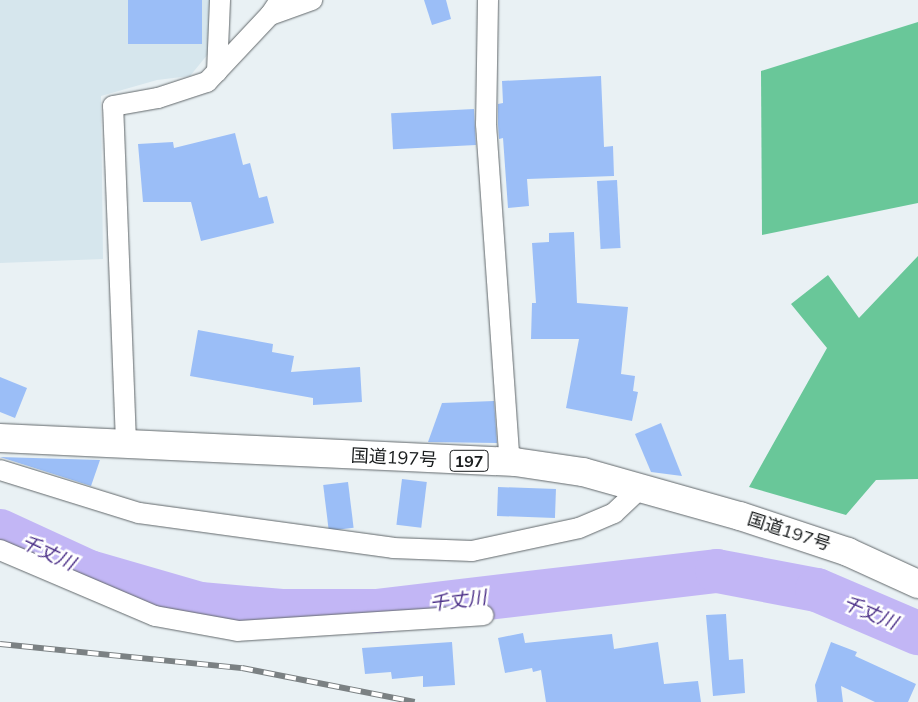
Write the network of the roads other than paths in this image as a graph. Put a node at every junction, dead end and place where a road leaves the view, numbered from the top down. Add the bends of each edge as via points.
1 (220, 0) edge
2 (312, 0) edge
3 (488, 0) edge
4 (275, 8) edge
5 (217, 72) junction
6 (0, 438) edge
7 (126, 442) junction
8 (510, 462) junction
9 (0, 470) edge
10 (640, 489) junction
11 (0, 550) edge
12 (918, 584) edge
13 (483, 616) dead end

1 - 5 street
2 - 4 street
3 - 8 street via 486,124
4 - 5 street
5 - 7 street via 207,82 158,98 112,106
6 - 7 highway, 国道197号 / 197
7 - 8 highway, 国道197号 / 197
8 - 10 highway, 国道197号 / 197 via 583,472
9 - 10 street via 139,513 393,548 472,551 579,528 614,513
10 - 12 highway, 国道197号 / 197 via 740,516 848,552
11 - 13 street via 155,616 238,631

